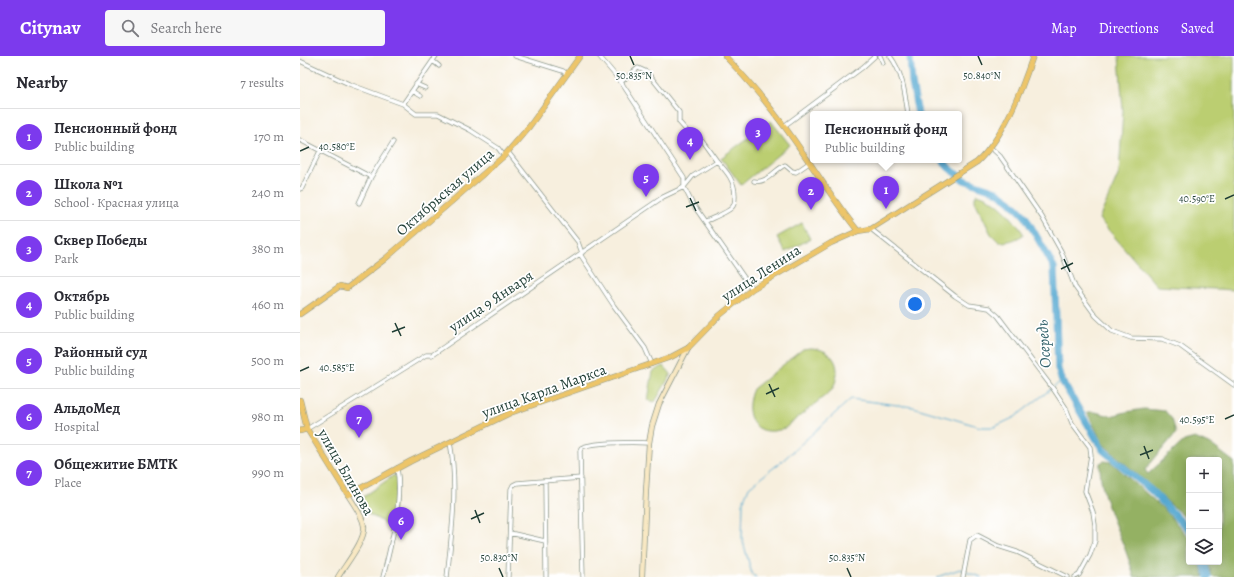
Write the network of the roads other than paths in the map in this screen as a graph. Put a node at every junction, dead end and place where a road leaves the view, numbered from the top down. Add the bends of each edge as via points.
1 (436, 56) edge
2 (515, 56) edge
3 (580, 56) edge
4 (599, 56) edge
5 (725, 56) edge
6 (875, 56) edge
7 (880, 56) edge
8 (890, 56) edge
9 (1033, 56) edge
10 (300, 61) edge
11 (433, 61) junction
12 (883, 63) dead end
13 (439, 66) dead end
14 (567, 74) junction
15 (620, 82) junction
16 (416, 84) junction
17 (425, 88) dead end
18 (412, 91) junction
19 (420, 96) dead end
20 (403, 104) junction
21 (908, 111) edge
22 (784, 126) junction
23 (300, 140) edge
24 (393, 142) dead end
25 (990, 147) junction
26 (320, 151) junction
27 (506, 154) junction
28 (717, 160) junction
29 (809, 163) junction
30 (371, 177) junction
31 (754, 181) dead end
32 (684, 187) junction
33 (301, 188) edge
34 (359, 203) dead end
35 (706, 221) junction
36 (872, 229) junction
37 (858, 231) junction
38 (581, 253) junction
39 (752, 290) junction
40 (300, 314) edge
41 (688, 348) junction
42 (652, 364) junction
43 (1234, 385) edge
44 (300, 400) edge
45 (307, 429) junction
46 (300, 431) edge
47 (450, 442) junction
48 (649, 443) junction
49 (397, 468) junction
50 (581, 478) junction
51 (545, 481) junction
52 (348, 495) junction
53 (510, 533) junction
54 (546, 541) junction
55 (338, 577) edge
56 (383, 577) edge
57 (447, 577) edge
58 (508, 577) edge
59 (546, 577) edge
60 (583, 577) edge
61 (642, 577) edge
62 (963, 577) edge
63 (1068, 577) edge
64 (1075, 577) edge

1 - 11 street
2 - 14 street
3 - 14 main road, Октябрьская улица
4 - 15 street
5 - 22 main road
6 - 22 street
7 - 12 street
8 - 21 street via 904,88
9 - 25 main road, улица Ленина via 1006,121
10 - 20 street via 349,84
11 - 13 street
11 - 16 street
14 - 27 main road, Октябрьская улица
15 - 28 street via 638,68 647,72 679,112 679,122 694,139 702,140
15 - 32 street via 684,178
16 - 17 street
16 - 18 street
18 - 19 street
18 - 20 street
20 - 27 street via 416,114 438,114 470,130
22 - 29 main road
23 - 26 street
24 - 30 street
25 - 36 main road, улица Ленина via 977,162
25 - 43 street via 1004,162 1042,217 1061,251 1075,287 1096,316 1112,331 1131,338 1162,339 1180,346
26 - 30 street
26 - 33 street
27 - 38 street via 578,242
27 - 40 main road, Октябрьская улица via 385,259 347,288 340,286
28 - 32 street via 693,176
28 - 35 street via 732,180 735,198 733,206 728,210
29 - 31 street via 796,172 785,165 765,180
29 - 37 main road
30 - 34 street
32 - 35 street
32 - 38 street, улица 9 Января via 663,197
35 - 39 street
36 - 37 main road, улица Ленина
36 - 64 street via 955,296 969,305 989,308 998,316 1050,384 1066,408 1072,423 1090,447 1085,491 1093,512 1095,541 1079,575
37 - 39 main road, улица Ленина via 831,243
38 - 42 street via 614,306 645,348
38 - 45 street, улица 9 Января via 432,355 426,355
39 - 41 main road, улица Ленина via 719,316
41 - 42 main road, улица Карла Маркса
41 - 48 street, улица Ленина via 659,404
42 - 47 main road, улица Карла Маркса via 518,410
44 - 45 main road
45 - 46 main road, улица Блинова
45 - 52 main road, улица Блинова
47 - 49 main road, улица Карла Маркса
47 - 57 street via 454,488
48 - 50 street via 582,447
48 - 61 street, улица Ленина
49 - 52 main road, улица Карла Маркса
49 - 56 street via 399,485 393,532
50 - 51 street
50 - 60 street
51 - 53 street via 517,483 512,487
51 - 54 street
52 - 55 street, улица Блинова via 363,521 364,531
53 - 54 street
53 - 58 street
54 - 59 street
62 - 63 street via 970,540 977,534

